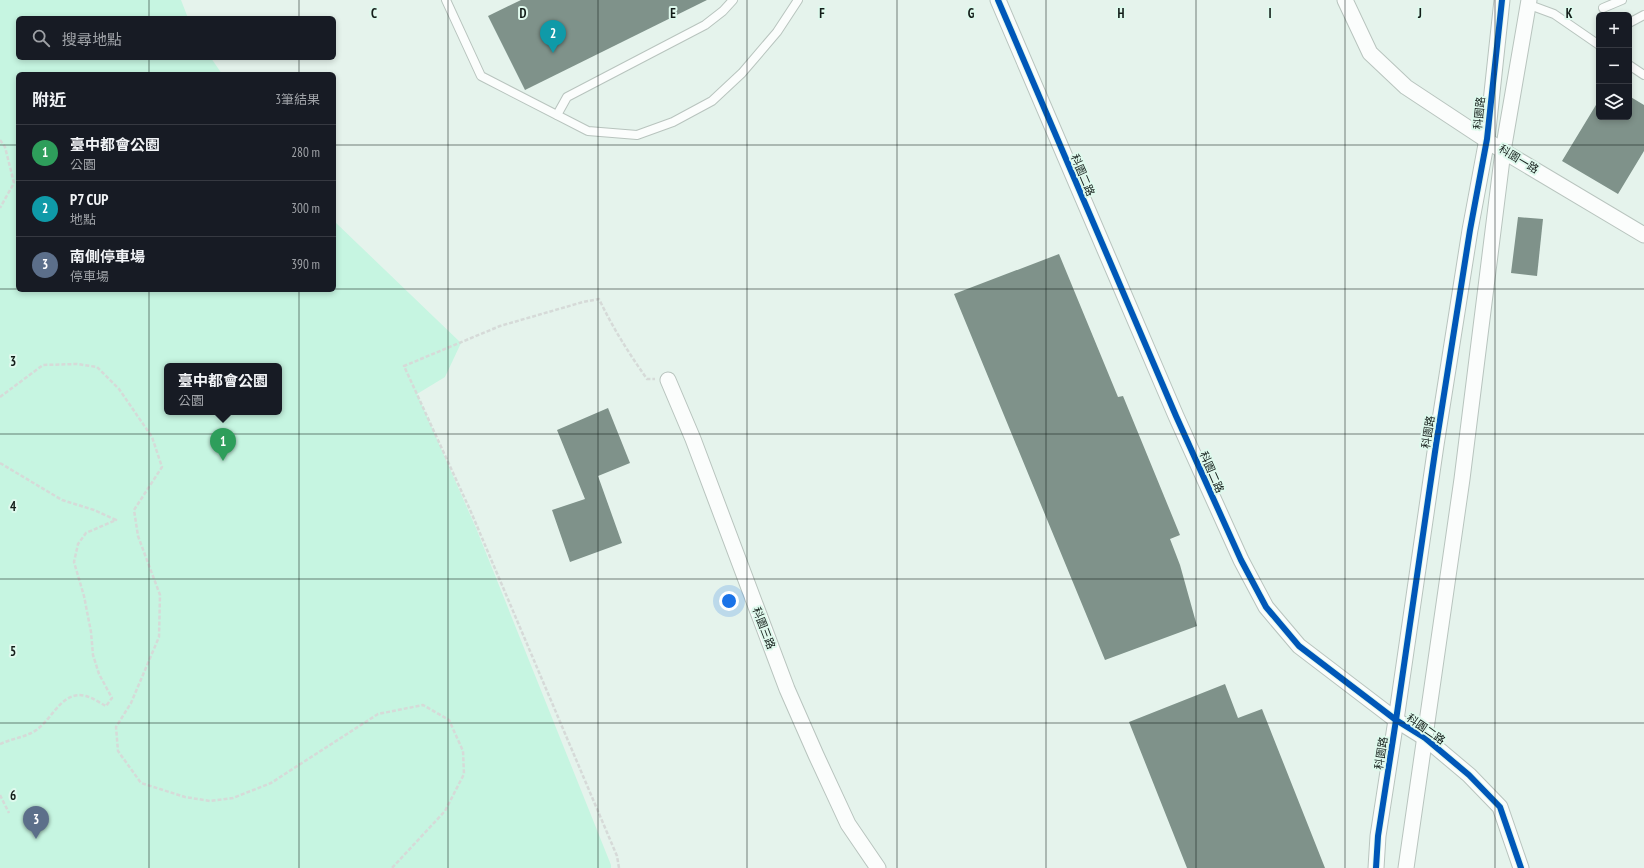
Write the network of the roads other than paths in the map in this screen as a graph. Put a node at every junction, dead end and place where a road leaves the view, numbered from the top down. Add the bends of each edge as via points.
1 (446, 0) edge
2 (733, 0) edge
3 (798, 0) edge
4 (998, 0) edge
5 (1345, 0) edge
6 (1502, 0) edge
7 (1622, 0) edge
8 (1528, 2) edge
9 (1603, 8) dead end
10 (1644, 15) edge
11 (1632, 21) edge
12 (1596, 43) edge
13 (1632, 67) edge
14 (1644, 75) edge
15 (557, 115) junction
16 (1487, 139) junction
17 (1503, 151) junction
18 (1644, 235) edge
19 (668, 380) road end
20 (1396, 720) junction
21 (1425, 738) junction
22 (878, 868) edge
23 (1376, 868) edge
24 (1406, 868) edge
25 (1521, 868) edge

1 - 15 lane via 481,76
2 - 15 lane via 705,25 566,97
3 - 15 lane via 776,32 742,73 712,101 673,122 637,135 588,131
4 - 20 street, 科園二路 via 1176,416 1241,560 1266,607 1299,646
5 - 16 street, 科園一路 via 1370,53 1406,87
6 - 16 street, 科園路
7 - 9 lane
8 - 12 lane via 1554,14
8 - 17 street
10 - 11 lane
13 - 14 lane
16 - 17 street, 科園一路
16 - 20 street, 科園路 via 1436,445
17 - 18 street, 科園一路
17 - 21 street via 1462,479
19 - 22 street, 科園三路 via 816,755 848,824
20 - 21 street, 科園二路
20 - 23 street, 科園路 via 1378,836
21 - 24 street
21 - 25 street, 科園二路 via 1469,775 1500,807

